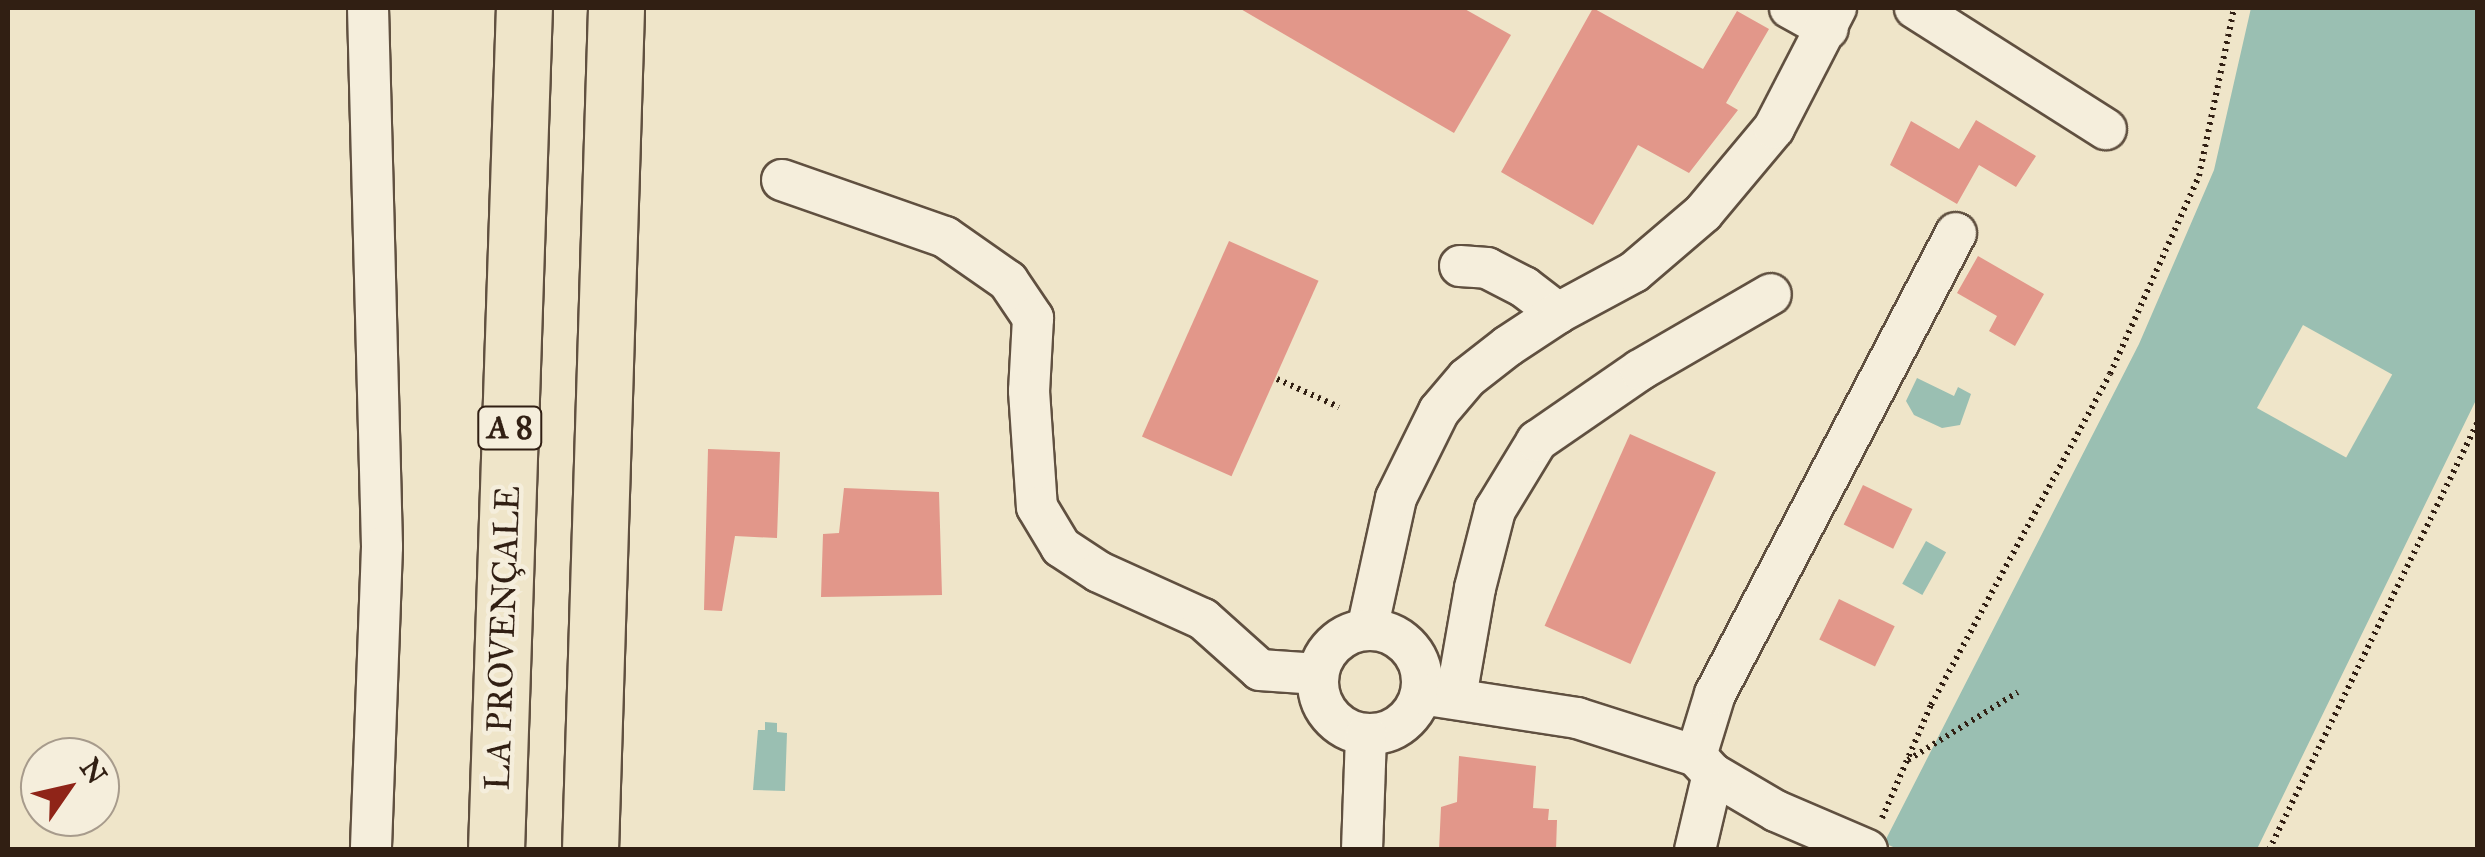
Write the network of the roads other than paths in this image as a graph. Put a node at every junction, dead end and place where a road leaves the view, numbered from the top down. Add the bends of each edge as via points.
1 (368, 8) edge
2 (524, 8) edge
3 (616, 8) edge
4 (1790, 8) edge
5 (1915, 8) edge
6 (1832, 18) edge
7 (2106, 128) dead end
8 (782, 180) dead end
9 (1956, 233) dead end
10 (1460, 266) dead end
11 (1770, 294) dead end
12 (1558, 313) junction
13 (1367, 630) junction
14 (1318, 674) junction
15 (1438, 695) junction
16 (1366, 735) junction
17 (1705, 765) junction
18 (1870, 842) edge
19 (370, 850) edge
20 (496, 850) edge
21 (590, 850) edge
22 (1362, 850) edge
23 (1695, 850) edge

1 - 19 street via 382,547
2 - 20 highway, LA PROVENÇALE / A 8
3 - 21 highway
4 - 6 street
5 - 7 street
6 - 12 street via 1774,128 1703,213 1634,272
8 - 14 street via 946,236 1008,281 1033,318 1029,391 1037,508 1061,547 1098,572 1204,619 1260,670
9 - 17 street via 1715,694
10 - 12 street via 1487,268
11 - 15 street via 1640,370 1537,441 1496,510
12 - 13 street via 1467,378 1439,411 1396,498
13 - 14 street via 1328,651
13 - 15 street via 1397,638
14 - 16 street via 1329,716
15 - 16 street via 1390,731
15 - 17 street via 1578,718
16 - 22 street
17 - 18 street via 1776,811
17 - 23 street

